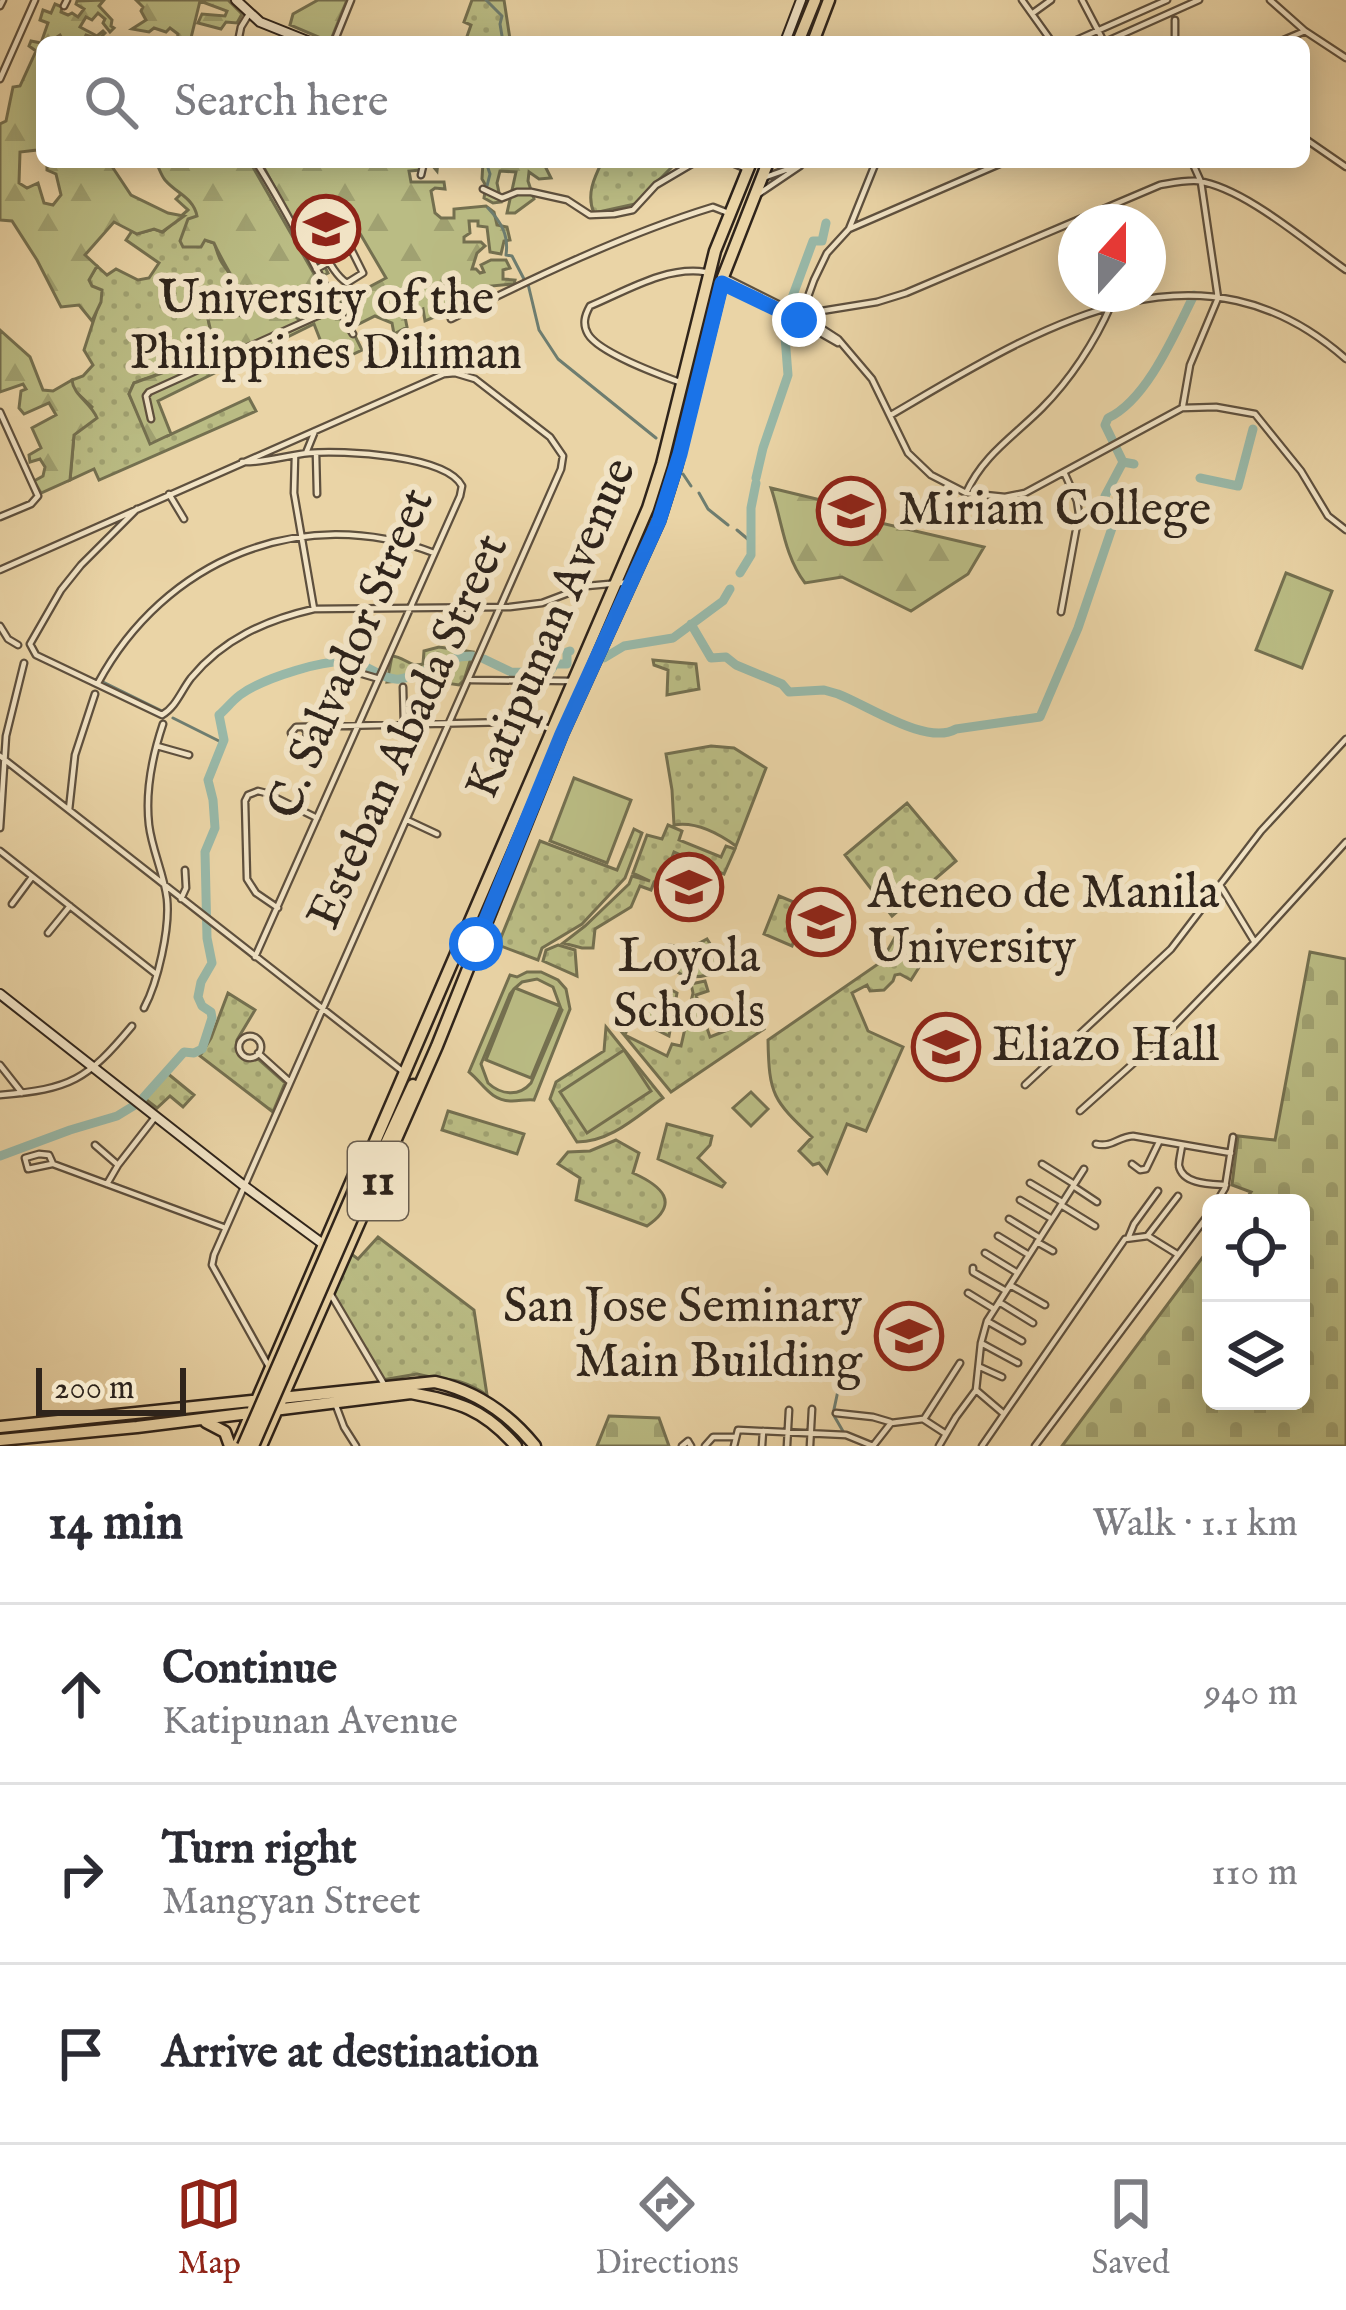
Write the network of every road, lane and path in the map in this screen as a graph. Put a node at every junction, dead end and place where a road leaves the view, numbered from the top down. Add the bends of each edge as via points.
1 (35, 0) edge
2 (236, 0) edge
3 (351, 0) edge
4 (801, 0) edge
5 (814, 0) edge
6 (829, 0) edge
7 (1022, 0) edge
8 (1051, 0) edge
9 (1082, 0) edge
10 (1167, 0) edge
11 (1198, 0) edge
12 (1270, 0) edge
13 (1033, 13) junction
14 (249, 14) junction
15 (1175, 20) dead end
16 (1098, 30) junction
17 (1305, 31) junction
18 (239, 36) edge
19 (295, 36) edge
20 (336, 36) edge
21 (786, 36) edge
22 (807, 36) edge
23 (808, 36) edge
24 (1048, 36) edge
25 (1085, 36) edge
26 (1101, 36) edge
27 (1117, 36) edge
28 (1174, 36) edge
29 (1293, 36) edge
30 (1346, 58) edge
31 (0, 80) edge
32 (1310, 142) edge
33 (1346, 167) edge
34 (260, 168) edge
35 (423, 168) edge
36 (685, 168) edge
37 (749, 168) edge
38 (763, 168) edge
39 (764, 168) edge
40 (790, 168) edge
41 (797, 168) edge
42 (874, 168) edge
43 (990, 168) edge
44 (1195, 168) edge
45 (421, 175) dead end
46 (760, 180) junction
47 (1201, 182) junction
48 (483, 189) dead end
49 (754, 197) junction
50 (730, 214) junction
51 (849, 229) junction
52 (740, 232) junction
53 (351, 249) junction
54 (330, 261) junction
55 (316, 269) junction
56 (1346, 270) edge
57 (709, 273) junction
58 (723, 280) junction
59 (1166, 296) edge
60 (1218, 298) junction
61 (335, 308) junction
62 (1093, 312) edge
63 (1108, 312) edge
64 (800, 318) junction
65 (451, 319) dead end
66 (353, 334) dead end
67 (1345, 357) edge
68 (682, 383) junction
69 (1182, 408) junction
70 (0, 412) edge
71 (889, 416) junction
72 (152, 419) dead end
73 (3, 426) edge
74 (315, 430) junction
75 (306, 453) junction
76 (316, 454) junction
77 (295, 456) junction
78 (242, 462) junction
79 (1064, 472) junction
80 (966, 493) junction
81 (169, 494) junction
82 (317, 494) dead end
83 (137, 508) junction
84 (0, 518) edge
85 (184, 519) dead end
86 (1346, 530) edge
87 (303, 536) junction
88 (93, 539) junction
89 (434, 553) junction
90 (0, 569) edge
91 (631, 582) junction
92 (615, 584) junction
93 (410, 608) junction
94 (500, 608) junction
95 (314, 609) junction
96 (1060, 612) dead end
97 (1, 629) edge
98 (18, 644) dead end
99 (24, 663) dead end
100 (359, 673) dead end
101 (380, 676) junction
102 (469, 680) junction
103 (573, 680) junction
104 (98, 684) junction
105 (403, 687) dead end
106 (95, 694) dead end
107 (164, 724) dead end
108 (449, 724) junction
109 (404, 725) junction
110 (357, 726) junction
111 (304, 728) dead end
112 (557, 732) junction
113 (1346, 740) edge
114 (157, 746) junction
115 (189, 755) dead end
116 (2, 758) edge
117 (69, 810) junction
118 (317, 818) junction
119 (406, 820) junction
120 (0, 828) edge
121 (437, 834) dead end
122 (1346, 842) edge
123 (0, 851) edge
124 (184, 870) dead end
125 (32, 878) junction
126 (1220, 885) junction
127 (164, 886) junction
128 (181, 900) junction
129 (12, 904) dead end
130 (70, 906) junction
131 (278, 908) junction
132 (48, 933) dead end
133 (1255, 942) junction
134 (255, 957) junction
135 (156, 974) junction
136 (0, 994) edge
137 (144, 1008) dead end
138 (323, 1009) junction
139 (132, 1026) dead end
140 (440, 1033) junction
141 (258, 1053) dead end
142 (0, 1065) edge
143 (94, 1067) junction
144 (405, 1073) junction
145 (290, 1082) junction
146 (1025, 1085) dead end
147 (22, 1093) junction
148 (0, 1095) edge
149 (1080, 1112) dead end
150 (388, 1113) junction
151 (156, 1116) junction
152 (1233, 1137) dead end
153 (1159, 1142) junction
154 (1096, 1144) dead end
155 (95, 1145) dead end
156 (1182, 1145) junction
157 (1232, 1153) junction
158 (53, 1164) dead end
159 (1042, 1164) dead end
160 (1132, 1164) dead end
161 (118, 1165) junction
162 (1084, 1169) dead end
163 (1030, 1183) dead end
164 (107, 1184) junction
165 (1073, 1185) junction
166 (1226, 1185) junction
167 (243, 1186) junction
168 (359, 1190) junction
169 (1158, 1191) dead end
170 (1221, 1194) edge
171 (1178, 1196) dead end
172 (1020, 1200) dead end
173 (1097, 1202) dead end
174 (1062, 1203) junction
175 (1009, 1219) dead end
176 (1052, 1219) junction
177 (1202, 1222) edge
178 (1095, 1226) dead end
179 (224, 1227) junction
180 (998, 1236) dead end
181 (1148, 1236) junction
182 (1128, 1237) junction
183 (1038, 1240) junction
184 (323, 1244) junction
185 (1053, 1251) dead end
186 (985, 1253) dead end
187 (1178, 1254) junction
188 (1029, 1255) junction
189 (973, 1268) dead end
190 (1017, 1273) junction
191 (1008, 1288) junction
192 (328, 1290) junction
193 (968, 1293) dead end
194 (1045, 1305) dead end
195 (996, 1306) junction
196 (290, 1318) junction
197 (987, 1321) junction
198 (1033, 1323) dead end
199 (312, 1327) junction
200 (1022, 1341) dead end
201 (280, 1343) junction
202 (981, 1343) junction
203 (300, 1352) junction
204 (960, 1363) dead end
205 (1018, 1363) dead end
206 (270, 1366) junction
207 (978, 1366) junction
208 (1002, 1376) dead end
209 (264, 1381) junction
210 (385, 1386) junction
211 (976, 1390) junction
212 (411, 1393) junction
213 (334, 1402) junction
214 (233, 1403) junction
215 (281, 1405) junction
216 (254, 1407) junction
217 (812, 1409) dead end
218 (789, 1410) dead end
219 (836, 1413) dead end
220 (1004, 1414) junction
221 (923, 1419) junction
222 (196, 1420) junction
223 (891, 1423) junction
224 (0, 1427) edge
225 (763, 1431) junction
226 (786, 1432) junction
227 (810, 1433) junction
228 (834, 1434) junction
229 (946, 1434) junction
230 (35, 1436) edge
231 (735, 1437) junction
232 (0, 1440) edge
233 (237, 1446) edge
234 (257, 1446) edge
235 (356, 1446) edge
236 (521, 1446) edge
237 (535, 1446) edge
238 (682, 1446) edge
239 (691, 1446) edge
240 (705, 1446) edge
241 (734, 1446) edge
242 (762, 1446) edge
243 (787, 1446) edge
244 (810, 1446) edge
245 (834, 1446) edge
246 (873, 1446) edge
247 (939, 1446) edge
248 (982, 1446) edge
249 (1035, 1446) edge

1 - 31 street
2 - 14 main road
3 - 20 street
4 - 21 main road
5 - 22 main road
6 - 23 main road
7 - 13 street
8 - 13 street
9 - 16 street
10 - 16 street
11 - 27 street
12 - 17 street
13 - 24 street
14 - 18 street
14 - 19 main road
15 - 28 street
16 - 25 street
16 - 26 street
17 - 29 street
17 - 30 street
32 - 33 street
34 - 55 street
35 - 45 street
36 - 48 street via 633,210 614,214 588,215 567,200 531,192 502,198
37 - 50 main road, Katipunan Avenue / 11
38 - 52 main road
39 - 46 main road, Katipunan Avenue / 11
40 - 46 street
41 - 49 street
42 - 51 street
43 - 51 street
44 - 47 street
46 - 49 main road, Katipunan Avenue / 11
47 - 56 street via 1242,197
47 - 60 street
47 - 64 street via 1160,184 906,293
49 - 52 main road, Katipunan Avenue / 11
50 - 57 main road, Katipunan Avenue / 11
50 - 65 street via 713,207 670,222
51 - 64 street via 827,254
52 - 58 main road, Katipunan Avenue / 11
53 - 54 street
53 - 54 street via 363,273 347,283
53 - 54 street via 338,226 317,234
54 - 55 street
55 - 61 street
57 - 68 main road, Katipunan Avenue / 11
57 - 68 street via 669,274 590,306 585,317 600,345
58 - 64 street
58 - 91 main road, Katipunan Avenue / 11 via 664,508
59 - 60 street
60 - 67 street via 1269,312
60 - 69 street
61 - 66 street
61 - 72 street via 149,392
62 - 71 street via 1003,349
63 - 80 street via 1049,400 1000,444
64 - 71 street via 853,354
68 - 92 main road, Katipunan Avenue / 11 via 648,508
69 - 79 street
69 - 86 street via 1256,414
70 - 73 street
71 - 80 street via 908,453
73 - 84 street via 38,496
74 - 75 street
74 - 78 street, Esteban Abada Street
74 - 94 street, Esteban Abada Street via 454,373 482,383 550,437 563,456 561,469
75 - 76 street, C. Salvador Street
75 - 77 street
76 - 82 street
76 - 89 street, C. Salvador Street via 384,456 457,476 460,496
77 - 78 street
77 - 87 street
78 - 81 street, Esteban Abada Street
79 - 80 street via 1017,495
79 - 96 street via 1078,514
81 - 83 street, Esteban Abada Street
81 - 85 street
83 - 88 street, Esteban Abada Street
83 - 88 street
87 - 89 street via 374,536
87 - 95 street
87 - 104 street via 250,549 184,583 130,633
88 - 90 street, Esteban Abada Street
88 - 104 street via 30,648
89 - 93 street, C. Salvador Street
91 - 92 street
91 - 112 main road, Katipunan Avenue / 11
92 - 94 street
92 - 103 main road, Katipunan Avenue / 11
93 - 94 street
93 - 95 street
93 - 101 street, C. Salvador Street
94 - 102 street, Esteban Abada Street
95 - 104 street via 233,640 166,714
97 - 98 street
99 - 116 street
100 - 101 street
101 - 110 street, C. Salvador Street
102 - 103 street
102 - 108 street, Esteban Abada Street
103 - 112 main road, Katipunan Avenue / 11
105 - 109 street
106 - 117 street via 75,755
107 - 114 street
108 - 109 street
108 - 112 street via 514,722
108 - 119 street, Esteban Abada Street
109 - 110 street
110 - 111 street
110 - 118 street, C. Salvador Street
112 - 140 main road, Katipunan Avenue / 11
112 - 144 main road, Katipunan Avenue / 11
113 - 126 street
114 - 115 street
114 - 127 street via 148,823
116 - 117 street
116 - 120 street
117 - 127 street
118 - 131 street, C. Salvador Street
118 - 131 street via 258,791 245,801 247,879
119 - 121 street
119 - 138 street, Esteban Abada Street
122 - 133 street
123 - 125 street
124 - 128 street
125 - 129 street
125 - 130 street
126 - 133 street
126 - 146 street via 1171,949
127 - 128 street
127 - 135 street
128 - 134 street
130 - 132 street
130 - 135 street
131 - 134 street, C. Salvador Street
133 - 149 street
134 - 138 street
135 - 137 street
136 - 143 main road
138 - 144 street
138 - 145 street, Esteban Abada Street
139 - 143 street
140 - 168 main road, Katipunan Avenue / 11
140 - 192 main road, Katipunan Avenue / 11
141 - 145 street
142 - 147 street
143 - 147 street via 73,1081
143 - 151 main road
144 - 150 main road, Katipunan Avenue / 11
145 - 167 street, Esteban Abada Street
147 - 148 street
150 - 168 main road, Katipunan Avenue / 11
150 - 184 main road, Katipunan Avenue / 11
151 - 161 street
151 - 167 main road
152 - 157 street
153 - 154 street via 1129,1136
153 - 156 street
153 - 160 street via 1146,1169
155 - 161 street
156 - 157 street
156 - 166 street via 1181,1172
157 - 166 street
158 - 164 street
159 - 165 street
161 - 164 street
162 - 165 street
163 - 174 street
164 - 179 street
165 - 173 street
165 - 174 street
166 - 170 street
167 - 179 street, Esteban Abada Street
167 - 184 main road
168 - 233 main road, Katipunan Avenue / 11, bridge
168 - 234 main road, Katipunan Avenue / 11, bridge
169 - 182 street
171 - 181 street
172 - 176 street
174 - 176 street
174 - 178 street
175 - 183 street
176 - 183 street
177 - 187 street
179 - 206 street, Esteban Abada Street via 212,1265
180 - 188 street
181 - 182 street
181 - 187 street
182 - 220 street
183 - 185 street
183 - 188 street
184 - 196 main road, Katipunan Avenue / 11
186 - 190 street
187 - 249 street
188 - 190 street
189 - 191 street
190 - 191 street
191 - 194 street
191 - 195 street
192 - 199 main road, Katipunan Avenue / 11
192 - 210 street
193 - 195 street
195 - 197 street
195 - 198 street
196 - 199 main road via 298,1331
196 - 201 main road, Katipunan Avenue / 11
197 - 200 street
197 - 202 street
199 - 203 main road, Katipunan Avenue / 11
201 - 203 main road
201 - 206 main road, Katipunan Avenue / 11
202 - 205 street
202 - 207 street
203 - 215 main road, Katipunan Avenue / 11
204 - 221 street
206 - 209 main road, Katipunan Avenue / 11
207 - 208 street
207 - 211 street
209 - 214 main road
209 - 216 main road, Katipunan Avenue / 11
210 - 215 main road
210 - 237 main road via 462,1389
211 - 220 street
211 - 229 street
212 - 213 main road
212 - 236 main road via 471,1409
212 - 236 main road via 437,1390 474,1404
213 - 215 main road
213 - 235 street
214 - 216 main road
214 - 230 main road
215 - 216 main road
215 - 234 main road, Katipunan Avenue / 11
216 - 222 main road
216 - 233 main road, Katipunan Avenue / 11
217 - 227 street
218 - 226 street
219 - 223 street
220 - 248 street
221 - 223 street
221 - 229 street
222 - 230 main road
222 - 233 main road via 218,1426
223 - 246 street
224 - 230 main road
225 - 226 street
225 - 231 street via 737,1430
225 - 242 street
226 - 227 street
226 - 243 street
227 - 228 street
227 - 244 street
228 - 245 street
228 - 246 street
229 - 247 street
230 - 232 main road
231 - 240 street via 716,1436
231 - 241 street
238 - 239 street

